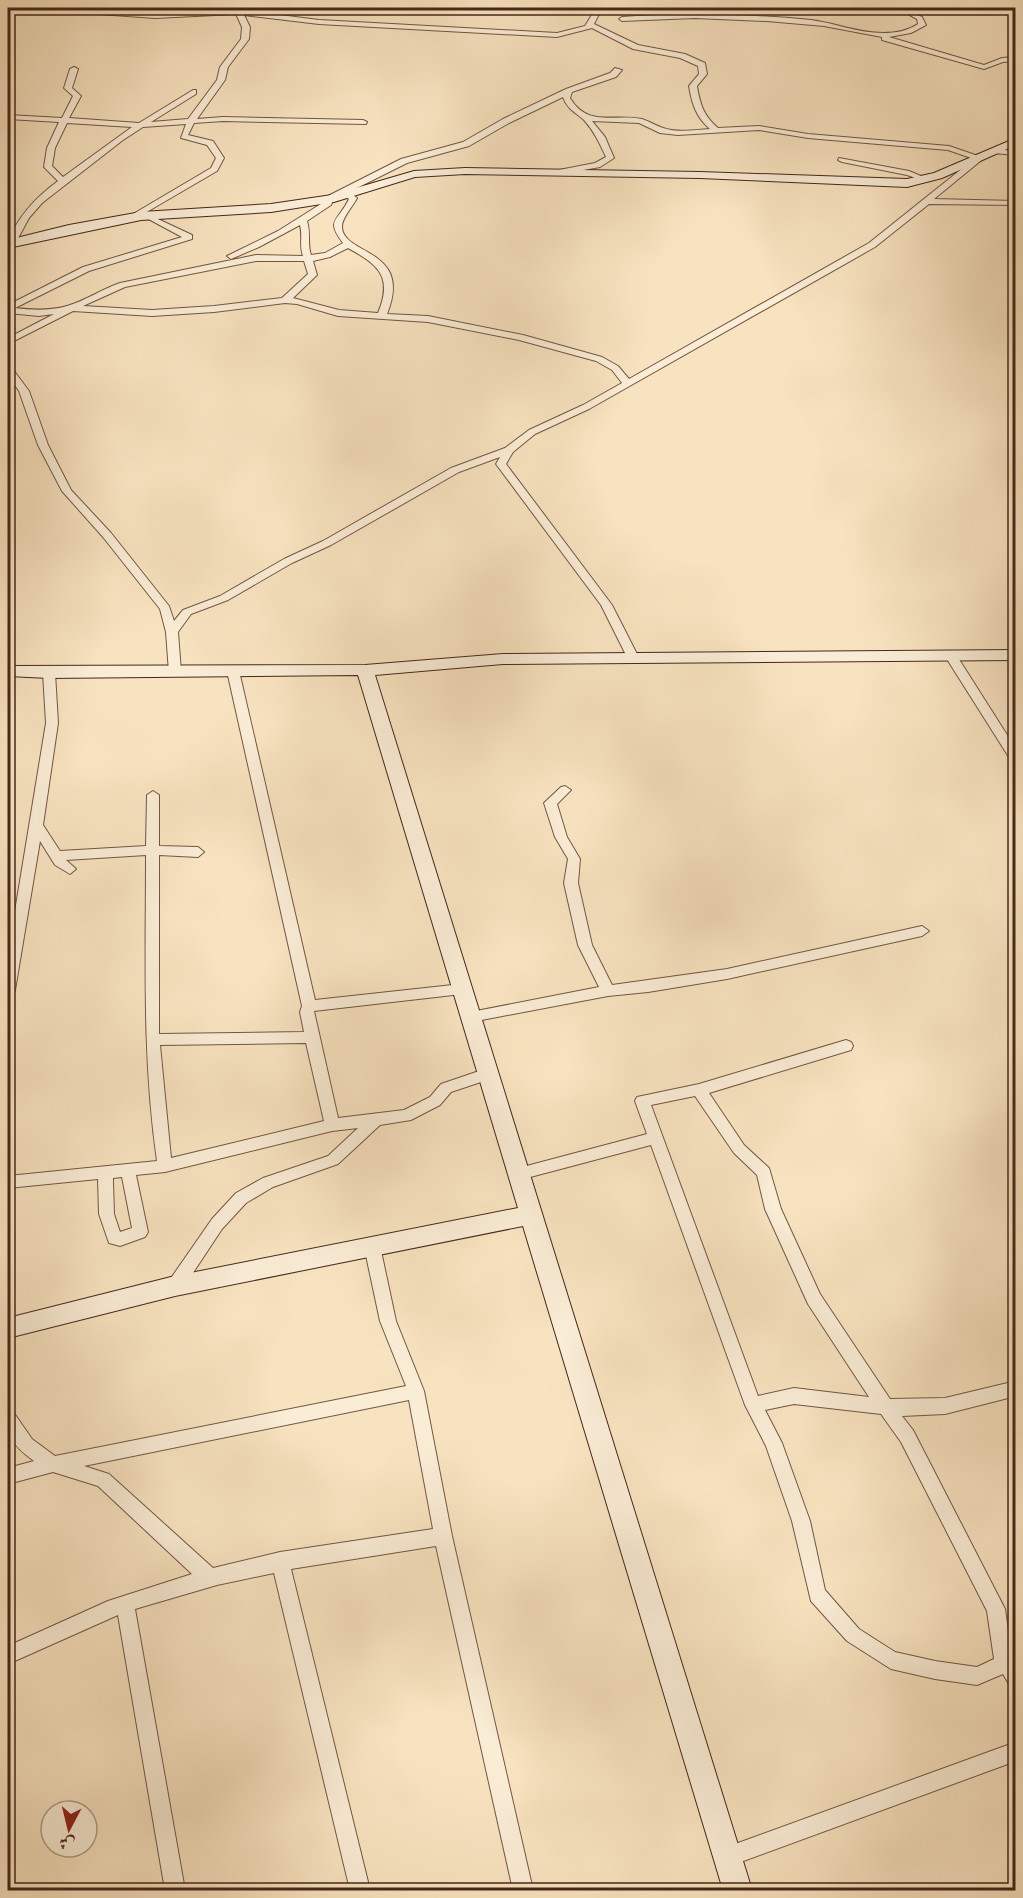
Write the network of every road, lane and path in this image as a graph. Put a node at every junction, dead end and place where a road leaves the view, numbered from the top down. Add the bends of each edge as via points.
1 (43, 8) edge
2 (591, 8) edge
3 (666, 8) edge
4 (900, 8) edge
5 (1002, 8) edge
6 (239, 10) edge
7 (1016, 11) edge
8 (622, 19) junction
9 (591, 27) junction
10 (878, 35) junction
11 (1016, 59) edge
12 (74, 69) dead end
13 (618, 70) dead end
14 (570, 91) junction
15 (193, 92) dead end
16 (8, 117) edge
17 (585, 117) junction
18 (64, 120) junction
19 (191, 121) junction
20 (363, 122) dead end
21 (139, 125) junction
22 (715, 129) junction
23 (1016, 141) edge
24 (996, 151) junction
25 (1016, 153) edge
26 (980, 158) junction
27 (842, 160) dead end
28 (562, 171) junction
29 (924, 179) junction
30 (63, 181) junction
31 (346, 194) junction
32 (329, 199) junction
33 (924, 201) junction
34 (1016, 203) edge
35 (145, 215) junction
36 (132, 217) junction
37 (302, 219) junction
38 (9, 244) edge
39 (348, 244) junction
40 (309, 259) junction
41 (210, 266) junction
42 (285, 300) junction
43 (8, 309) edge
44 (67, 309) junction
45 (382, 316) junction
46 (8, 341) edge
47 (8, 369) edge
48 (627, 383) junction
49 (509, 450) junction
50 (172, 632) junction
51 (1016, 655) edge
52 (951, 657) junction
53 (633, 658) junction
54 (365, 670) junction
55 (8, 671) edge
56 (233, 671) junction
57 (175, 672) junction
58 (49, 674) junction
59 (1016, 759) edge
60 (565, 790) dead end
61 (153, 795) dead end
62 (36, 825) junction
63 (152, 850) junction
64 (198, 852) dead end
65 (56, 856) junction
66 (70, 869) dead end
67 (14, 914) edge
68 (922, 931) dead end
69 (462, 989) junction
70 (8, 990) edge
71 (608, 991) junction
72 (309, 1006) junction
73 (471, 1017) junction
74 (311, 1033) junction
75 (152, 1040) junction
76 (846, 1046) dead end
77 (488, 1074) junction
78 (699, 1090) junction
79 (377, 1119) junction
80 (332, 1125) junction
81 (656, 1138) junction
82 (165, 1166) junction
83 (128, 1171) junction
84 (106, 1173) junction
85 (519, 1174) junction
86 (8, 1182) edge
87 (531, 1215) junction
88 (372, 1246) junction
89 (175, 1286) junction
90 (8, 1328) edge
91 (1016, 1388) edge
92 (416, 1391) junction
93 (753, 1405) junction
94 (886, 1407) junction
95 (8, 1418) edge
96 (53, 1464) junction
97 (8, 1476) edge
98 (443, 1536) junction
99 (280, 1561) junction
100 (210, 1578) junction
101 (125, 1604) junction
102 (8, 1655) edge
103 (1011, 1670) edge
104 (1016, 1751) edge
105 (727, 1857) junction
106 (175, 1890) edge
107 (360, 1890) edge
108 (523, 1890) edge
109 (737, 1890) edge

1 - 6 street via 155,16
2 - 9 street via 597,12
3 - 8 street
4 - 10 street via 921,18 922,25 908,32
5 - 7 street
6 - 9 street via 320,22 435,30 557,34
6 - 19 street via 246,27 245,39
8 - 9 street
8 - 10 street via 797,21
9 - 22 street via 636,47 702,64 703,74 693,86 696,108 700,118
10 - 11 street via 984,67
12 - 18 street via 68,88 77,96
13 - 14 street
14 - 17 street via 566,98 573,110
14 - 32 street via 466,144 404,161
15 - 21 street
16 - 18 street
17 - 22 street via 640,121 678,133
17 - 28 street via 601,137 610,158 597,165
18 - 21 street
18 - 30 street via 48,153 48,167
19 - 20 street via 273,118
19 - 21 street
19 - 36 street via 184,136 210,143 220,158 214,169
21 - 30 street
22 - 26 street via 759,128 949,148
23 - 24 street
24 - 25 street
24 - 26 street
26 - 29 street
26 - 33 street
27 - 29 street
28 - 29 street via 870,184
28 - 31 street via 414,174
30 - 38 street via 16,226
31 - 32 street
31 - 39 street via 352,198 337,223
32 - 35 street via 271,208
32 - 37 street
33 - 34 street
33 - 48 street via 872,245
35 - 36 street
35 - 43 street via 189,237 86,269
36 - 38 street
37 - 40 street via 308,234 304,246
37 - 41 street via 268,242
39 - 40 street via 330,255
39 - 45 street via 379,264 388,279 390,292
40 - 41 street via 277,256
40 - 42 street via 313,275
41 - 44 street via 123,285
42 - 44 street via 172,313
42 - 45 street via 338,313
43 - 44 street via 39,314
44 - 46 street
45 - 48 street via 428,319 560,348 599,359 615,368
47 - 50 street via 24,390 43,444 67,491 165,608
48 - 49 street via 532,432
49 - 50 street via 455,470 224,598 187,612
49 - 53 street via 501,464 524,501 600,595 623,630
50 - 57 street
51 - 52 street
52 - 53 street
52 - 59 street
53 - 54 street via 503,659
54 - 56 street
54 - 69 street
55 - 58 street
56 - 57 street
56 - 72 street
57 - 58 street
58 - 62 street via 52,723
60 - 71 street via 550,803 561,837 574,859 571,883 585,945
61 - 63 street
62 - 65 street
62 - 67 street
63 - 64 street
63 - 65 street
63 - 75 street
65 - 66 street
67 - 70 street
68 - 71 street via 774,964
69 - 72 street
69 - 73 street
71 - 73 street
72 - 74 street
73 - 77 street
74 - 75 street via 312,1037
74 - 80 street
75 - 82 street
76 - 78 street
77 - 79 street via 446,1088 435,1101 406,1116
77 - 85 street
78 - 81 street via 642,1101
78 - 94 street via 740,1149 764,1172 773,1209 814,1299
79 - 80 street
79 - 89 street via 333,1160 268,1182 241,1198 217,1224
80 - 82 street
81 - 85 street
81 - 93 street
82 - 83 street
83 - 84 street
83 - 84 street via 140,1232 120,1239 114,1238 104,1203
84 - 86 street
85 - 87 street
87 - 88 street
87 - 105 street
88 - 89 street
88 - 92 street via 388,1322
89 - 90 street
91 - 94 street via 945,1406
92 - 96 street
92 - 98 street
93 - 94 street via 794,1396
93 - 103 street via 774,1443 801,1521 817,1595 853,1635 891,1660 935,1670 977,1676
94 - 103 street via 907,1436 996,1609 1002,1655
95 - 96 street via 26,1445
96 - 97 street
96 - 100 street via 103,1479
98 - 99 street
98 - 108 street
99 - 100 street
99 - 107 street
100 - 101 street
101 - 102 street
101 - 106 street
104 - 105 street
105 - 109 street

